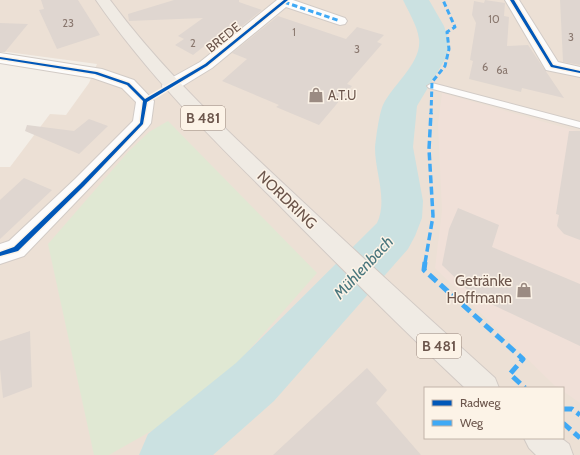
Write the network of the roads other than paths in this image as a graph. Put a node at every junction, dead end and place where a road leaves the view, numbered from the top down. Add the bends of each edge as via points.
1 (103, 0) edge
2 (512, 0) edge
3 (285, 1) edge
4 (340, 21) dead end
5 (0, 58) edge
6 (580, 72) edge
7 (170, 86) junction
8 (432, 86) dead end
9 (580, 125) edge
10 (0, 254) edge
11 (484, 387) edge
12 (540, 439) edge
13 (558, 455) edge

1 - 7 main road, NORDRING / B 481 via 124,31
2 - 6 street via 552,66
3 - 4 street, BREDE
3 - 7 street, BREDE via 206,65
5 - 10 street via 96,73 128,84 145,101 142,123 16,249
7 - 11 main road, NORDRING / B 481 via 394,304
8 - 9 lane
12 - 13 main road

